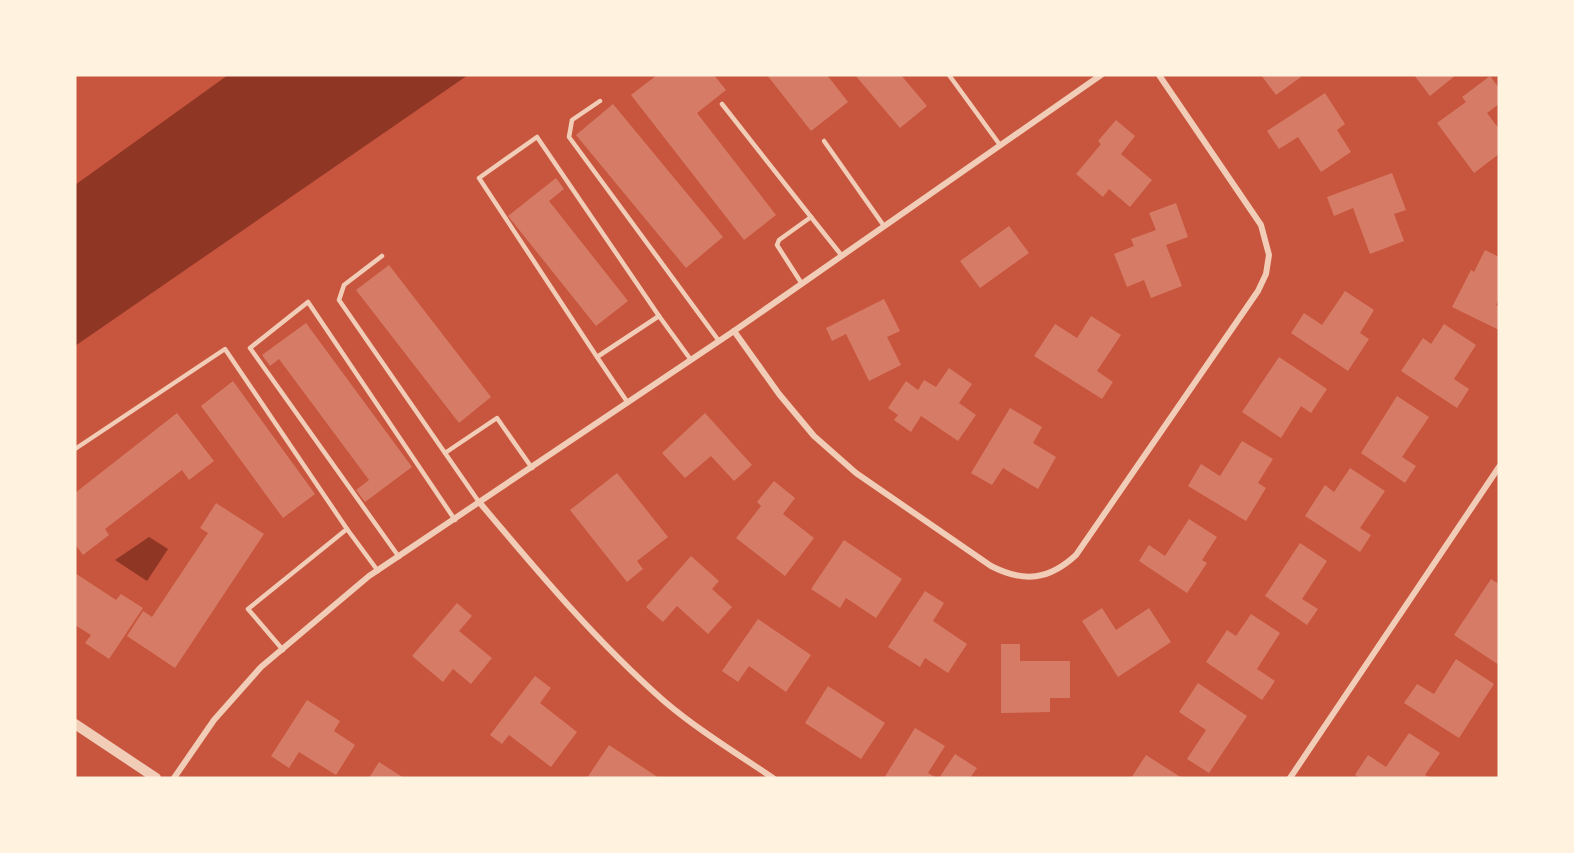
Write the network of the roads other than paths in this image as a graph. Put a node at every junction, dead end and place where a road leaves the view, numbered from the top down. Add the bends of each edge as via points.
1 (949, 75) edge
2 (1101, 75) edge
3 (1159, 75) edge
4 (600, 101) dead end
5 (722, 104) dead end
6 (824, 141) dead end
7 (1000, 145) junction
8 (812, 217) junction
9 (884, 226) junction
10 (382, 256) dead end
11 (842, 256) junction
12 (802, 284) junction
13 (659, 316) junction
14 (734, 331) junction
15 (719, 341) junction
16 (597, 357) junction
17 (691, 360) junction
18 (628, 403) junction
19 (75, 449) edge
20 (445, 453) junction
21 (1499, 467) edge
22 (532, 468) junction
23 (480, 503) junction
24 (454, 520) junction
25 (347, 529) junction
26 (399, 557) junction
27 (378, 571) junction
28 (283, 650) junction
29 (75, 724) edge
30 (156, 778) edge
31 (174, 778) edge
32 (773, 778) edge
33 (1290, 778) edge

1 - 7 lane
2 - 7 street
3 - 14 street via 1261,225 1269,255 1266,274 1076,555 1062,567 1044,575 1008,575 856,472 814,436 778,394
4 - 15 lane via 572,120 569,137
5 - 8 lane
6 - 9 lane
7 - 9 street
8 - 11 lane
8 - 12 lane via 777,245
9 - 11 street
10 - 20 lane via 344,285 339,300
11 - 12 street
12 - 14 street
13 - 16 lane
13 - 16 lane via 537,137 479,178
13 - 17 lane
14 - 15 street
15 - 17 street
16 - 18 lane
17 - 18 street
18 - 22 street
19 - 25 lane via 225,349
20 - 22 lane via 497,418
20 - 23 lane
21 - 33 street
22 - 23 street
23 - 24 street
23 - 32 street via 627,667 696,726
24 - 26 street
24 - 26 lane via 308,302 250,348
25 - 27 lane
25 - 28 lane via 248,609
26 - 27 street
27 - 28 street
28 - 31 street via 261,668 214,720
29 - 30 street

